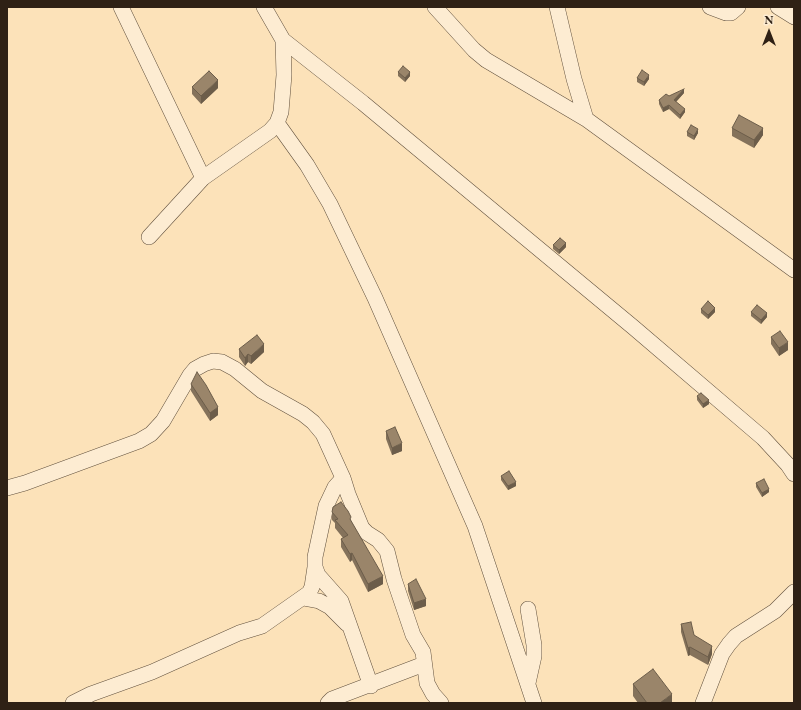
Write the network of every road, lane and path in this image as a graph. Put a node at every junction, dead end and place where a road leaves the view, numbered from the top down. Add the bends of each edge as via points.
1 (121, 7) edge
2 (264, 7) edge
3 (435, 7) edge
4 (557, 7) edge
5 (710, 7) edge
6 (738, 7) edge
7 (778, 7) edge
8 (794, 17) edge
9 (284, 40) junction
10 (586, 119) junction
11 (278, 123) junction
12 (203, 178) junction
13 (149, 237) dead end
14 (794, 270) edge
15 (794, 474) edge
16 (343, 478) junction
17 (7, 488) edge
18 (315, 567) junction
19 (794, 592) edge
20 (303, 598) junction
21 (528, 609) dead end
22 (350, 627) junction
23 (424, 664) junction
24 (528, 683) junction
25 (371, 686) junction
26 (73, 703) edge
27 (328, 703) edge
28 (441, 703) edge
29 (534, 703) edge
30 (703, 703) edge

1 - 12 street
2 - 9 street
3 - 10 street via 486,60
4 - 10 street
5 - 6 street via 726,13 732,13
7 - 8 street
9 - 11 street via 284,82
9 - 15 street via 633,327 763,438
10 - 14 street
11 - 12 street
11 - 24 street via 330,204 378,305 474,526
12 - 13 street
16 - 17 street via 323,434 313,422 262,391 235,369 222,362 213,362 195,369 163,420 151,434 139,441
16 - 18 street via 335,487 326,506
16 - 23 street via 362,528 378,540 387,551 394,579 414,635 423,652
18 - 20 street via 312,587
18 - 22 street via 318,575 341,602
19 - 30 street via 775,611 736,636 729,644 722,654
20 - 22 street via 330,607
20 - 26 street via 262,626
21 - 24 street via 534,645
22 - 25 street
23 - 25 street
23 - 28 street via 427,683
24 - 29 street
25 - 27 street via 332,699

